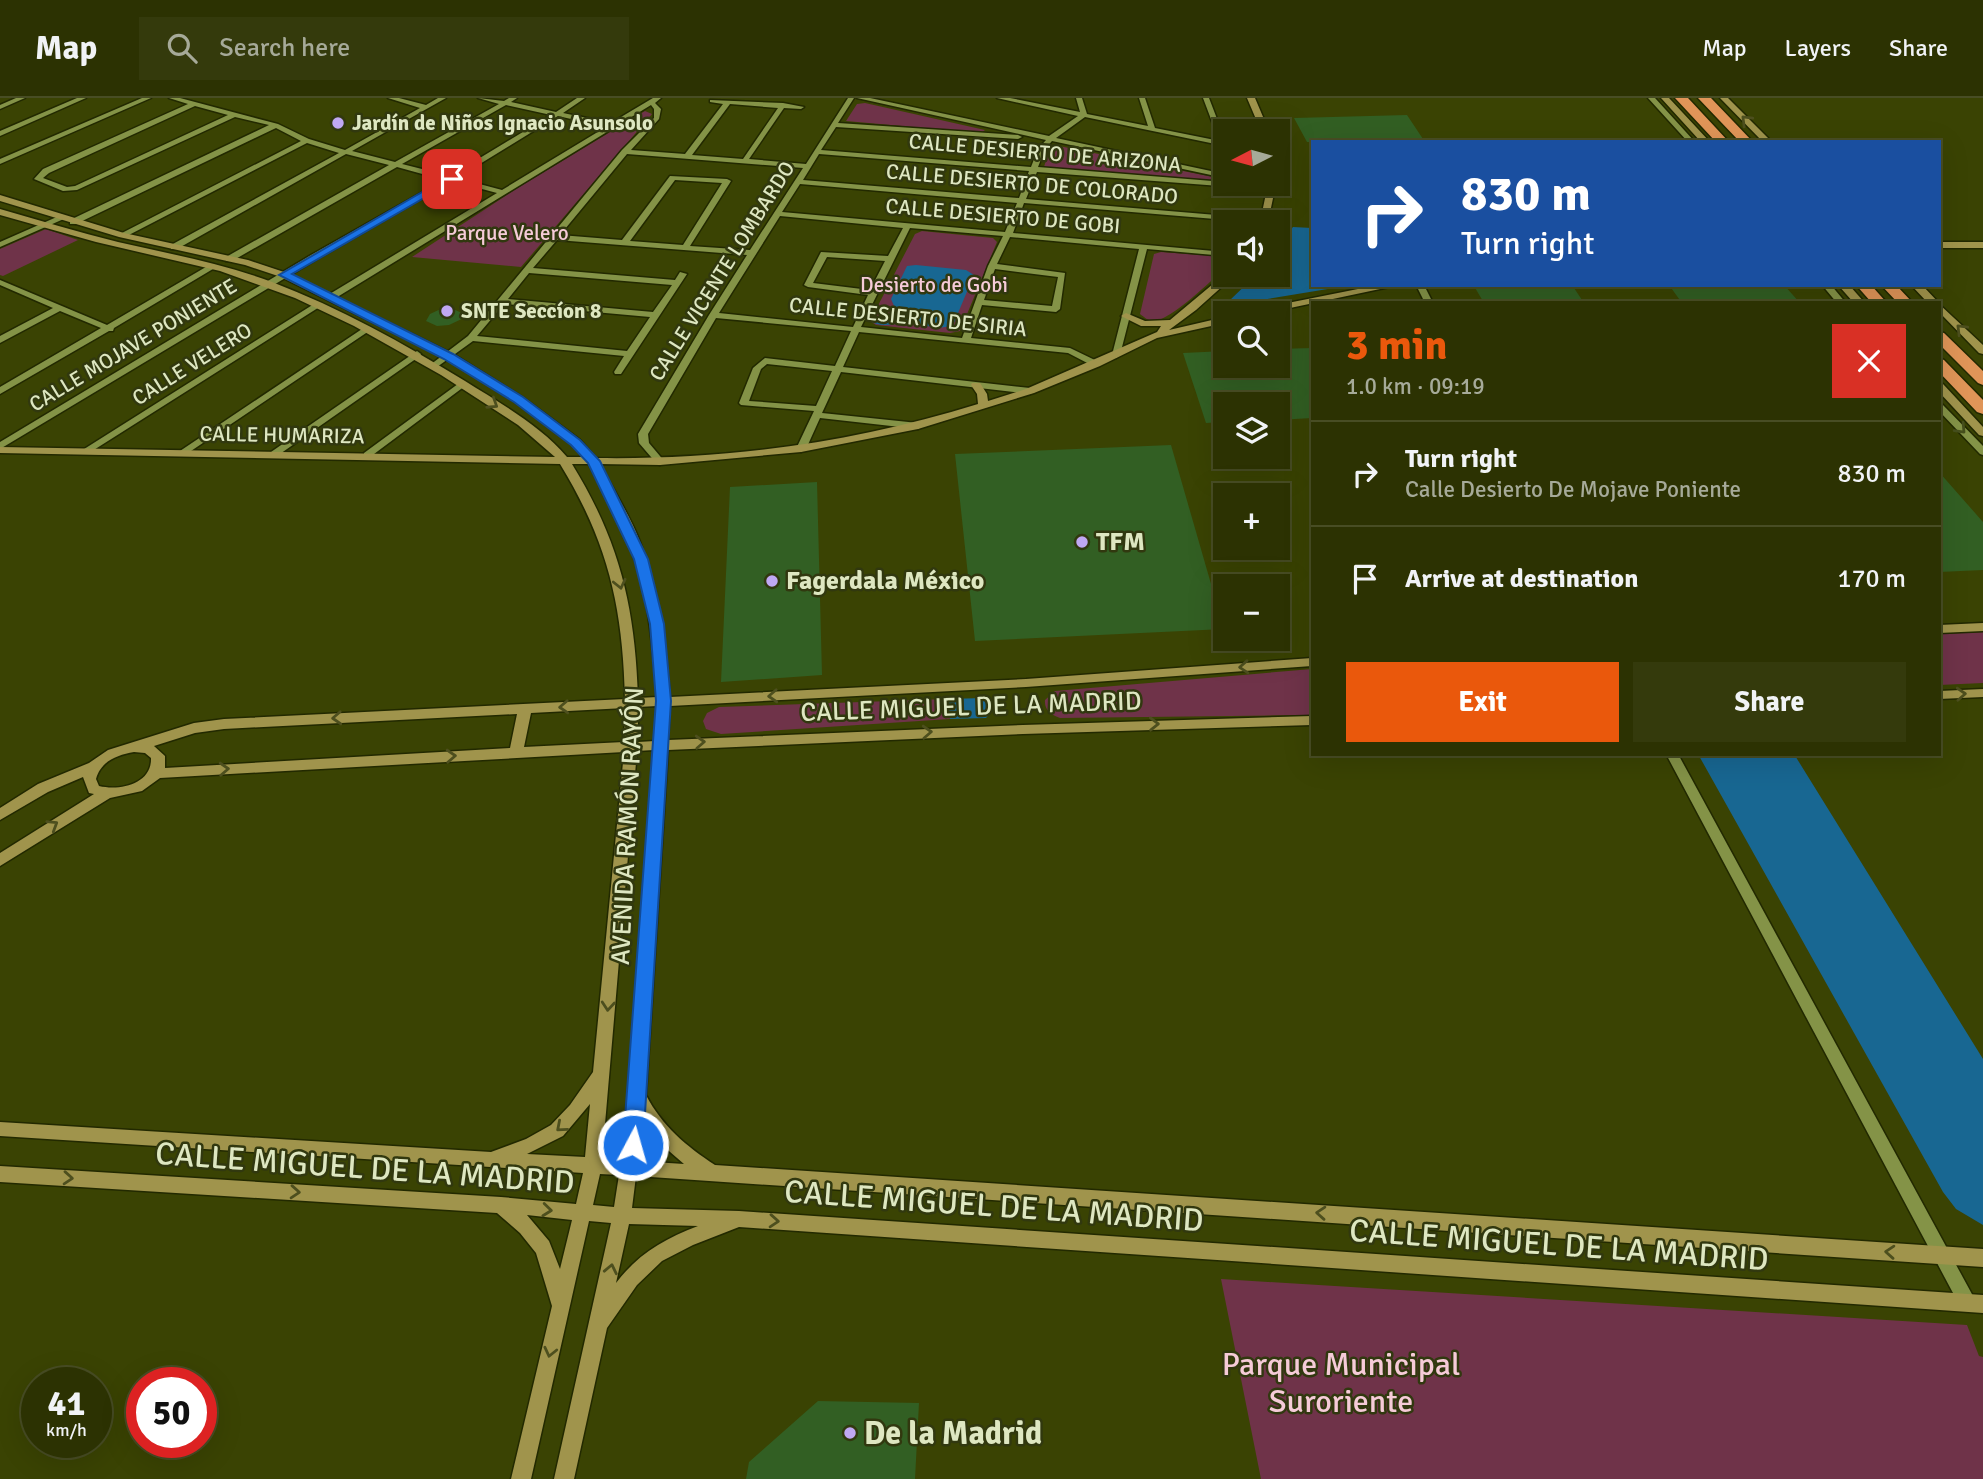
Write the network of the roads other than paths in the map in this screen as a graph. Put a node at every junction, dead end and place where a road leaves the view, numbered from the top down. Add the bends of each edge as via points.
1 (22, 98) edge
2 (83, 98) edge
3 (148, 98) edge
4 (172, 98) edge
5 (391, 98) edge
6 (443, 98) edge
7 (481, 98) edge
8 (514, 98) edge
9 (582, 98) edge
10 (851, 98) edge
11 (860, 98) edge
12 (1000, 98) edge
13 (1079, 98) edge
14 (1142, 98) edge
15 (1206, 98) edge
16 (1251, 98) edge
17 (1651, 98) edge
18 (1665, 98) edge
19 (1681, 98) edge
20 (1704, 98) edge
21 (1724, 98) edge
22 (1014, 99) edge
23 (654, 100) edge
24 (712, 101) dead end
25 (728, 102) junction
26 (505, 103) junction
27 (194, 104) junction
28 (783, 105) junction
29 (0, 107) edge
30 (426, 107) junction
31 (801, 107) dead end
32 (234, 114) junction
33 (556, 114) junction
34 (1084, 115) junction
35 (1215, 119) edge
36 (1260, 119) edge
37 (276, 125) junction
38 (609, 125) junction
39 (833, 125) junction
40 (1152, 129) junction
41 (0, 134) edge
42 (1047, 138) junction
43 (1690, 140) edge
44 (1704, 140) edge
45 (1721, 140) edge
46 (1745, 140) edge
47 (1766, 140) edge
48 (306, 141) junction
49 (1213, 142) edge
50 (342, 152) junction
51 (625, 152) junction
52 (816, 152) junction
53 (687, 157) junction
54 (0, 162) edge
55 (744, 162) junction
56 (396, 166) junction
57 (807, 166) junction
58 (1033, 170) junction
59 (1213, 174) edge
60 (452, 179) junction
61 (798, 182) junction
62 (1213, 183) edge
63 (502, 192) junction
64 (0, 198) edge
65 (1021, 200) junction
66 (2, 214) edge
67 (778, 214) junction
68 (1213, 217) edge
69 (68, 220) junction
70 (908, 225) junction
71 (46, 226) junction
72 (1009, 234) junction
73 (122, 235) junction
74 (555, 237) junction
75 (624, 243) junction
76 (0, 245) edge
77 (1983, 245) edge
78 (1144, 246) junction
79 (1941, 246) edge
80 (174, 247) junction
81 (685, 248) junction
82 (752, 253) junction
83 (1213, 253) edge
84 (229, 259) junction
85 (890, 259) junction
86 (992, 266) junction
87 (214, 267) junction
88 (528, 270) junction
89 (284, 275) junction
90 (0, 282) edge
91 (268, 284) junction
92 (1217, 287) edge
93 (1384, 287) edge
94 (1828, 287) edge
95 (1845, 287) edge
96 (1865, 287) edge
97 (1890, 287) edge
98 (1918, 287) edge
99 (873, 293) junction
100 (331, 297) junction
101 (502, 301) junction
102 (1311, 301) edge
103 (1313, 301) edge
104 (1840, 301) edge
105 (1858, 301) edge
106 (1878, 301) edge
107 (1904, 301) edge
108 (1932, 301) edge
109 (979, 302) junction
110 (317, 306) junction
111 (1290, 306) edge
112 (60, 307) junction
113 (1193, 308) junction
114 (1941, 309) edge
115 (656, 315) junction
116 (713, 315) junction
117 (1126, 316) junction
118 (1213, 316) edge
119 (1173, 323) junction
120 (1213, 323) edge
121 (110, 329) junction
122 (368, 329) junction
123 (856, 329) junction
124 (1154, 336) junction
125 (1, 338) edge
126 (471, 338) junction
127 (1941, 338) edge
128 (966, 340) junction
129 (1983, 351) edge
130 (417, 354) junction
131 (630, 354) junction
132 (1116, 355) junction
133 (449, 356) junction
134 (1096, 364) junction
135 (434, 365) junction
136 (1941, 365) edge
137 (837, 369) junction
138 (618, 372) dead end
139 (1983, 380) edge
140 (462, 384) junction
141 (976, 385) junction
142 (1941, 388) edge
143 (0, 391) edge
144 (1030, 391) junction
145 (983, 406) junction
146 (1941, 408) edge
147 (1983, 408) edge
148 (818, 412) junction
149 (918, 426) junction
150 (1983, 433) edge
151 (0, 448) edge
152 (801, 449) junction
153 (86, 451) junction
154 (1983, 452) edge
155 (182, 453) junction
156 (274, 454) junction
157 (367, 455) junction
158 (563, 459) junction
159 (593, 461) junction
160 (660, 462) junction
161 (1983, 627) edge
162 (1941, 629) edge
163 (1311, 662) edge
164 (1983, 693) edge
165 (1941, 695) edge
166 (664, 701) junction
167 (633, 702) junction
168 (525, 709) junction
169 (1311, 721) edge
170 (662, 744) junction
171 (631, 745) junction
172 (134, 747) junction
173 (516, 752) junction
174 (1673, 756) edge
175 (94, 767) junction
176 (156, 773) junction
177 (107, 793) junction
178 (0, 815) edge
179 (0, 860) edge
180 (601, 1073) junction
181 (638, 1095) junction
182 (0, 1129) edge
183 (486, 1161) junction
184 (593, 1167) junction
185 (630, 1170) junction
186 (711, 1173) junction
187 (0, 1174) edge
188 (501, 1205) junction
189 (582, 1213) junction
190 (622, 1216) junction
191 (739, 1219) junction
192 (1942, 1255) junction
193 (1983, 1258) edge
194 (1975, 1303) edge
195 (560, 1311) junction
196 (595, 1333) junction
197 (521, 1479) edge
198 (564, 1479) edge

1 - 29 street
2 - 41 street
3 - 54 street
4 - 27 street
5 - 30 street
6 - 30 street
7 - 26 street
8 - 26 street
9 - 33 street, CALLE MOJAVE PONIENTE
10 - 39 street, CALLE VICENTE LOMBARDO
11 - 42 street
12 - 22 street
13 - 34 street
14 - 40 street
15 - 35 street
16 - 36 main road
17 - 43 street
18 - 44 main road
19 - 45 highway
20 - 46 highway
47 -> 21 main road
22 - 34 street
23 - 38 street
23 - 51 street via 657,118
24 - 25 street
25 - 28 street
25 - 53 street
26 - 33 street
26 - 56 street
27 - 32 street
27 - 32 street via 46,171 38,179 76,188
28 - 31 street
28 - 55 street
30 - 50 street
32 - 37 street
33 - 38 street
33 - 60 street, CALLE MOJAVE PONIENTE
34 - 40 street
34 - 42 street
37 - 48 street
37 - 69 street
38 - 63 street
39 - 42 street
39 - 52 street, CALLE VICENTE LOMBARDO
40 - 49 street
42 - 58 street
42 - 59 street
48 - 50 street
48 - 73 street
50 - 56 street
50 - 80 street
51 - 53 street
51 - 74 street
52 - 57 street, CALLE VICENTE LOMBARDO
52 - 58 street, CALLE DESIERTO DE ARIZONA
53 - 55 street
55 - 57 street
56 - 60 street
56 - 84 street
57 - 61 street, CALLE VICENTE LOMBARDO
58 - 62 street, CALLE DESIERTO DE ARIZONA
58 - 65 street
60 - 63 street
60 - 89 street, CALLE MOJAVE PONIENTE
61 - 65 street, CALLE DESIERTO DE COLORADO
61 - 67 street, CALLE VICENTE LOMBARDO
63 - 100 street
64 - 69 main road, AVENIDA RAMÓN RAYÓN
65 - 68 street, CALLE DESIERTO DE COLORADO
65 - 72 street
66 - 71 main road, AVENIDA RAMÓN RAYÓN
67 - 70 street, CALLE DESIERTO DE GOBI
67 - 82 street, CALLE VICENTE LOMBARDO
69 - 71 street
69 - 73 main road, AVENIDA RAMÓN RAYÓN
70 - 72 street, CALLE DESIERTO DE GOBI
70 - 85 street, CALLE DESIERTO DE SIRIA
71 - 76 street
71 - 87 main road, AVENIDA RAMÓN RAYÓN
72 - 78 street, CALLE DESIERTO DE GOBI
72 - 86 street
73 - 80 main road, AVENIDA RAMÓN RAYÓN
74 - 75 street
74 - 88 street
75 - 81 street
75 - 81 street via 673,178 727,181
77 - 79 main road
78 - 83 street, CALLE DESIERTO DE GOBI
78 - 117 street
80 - 84 main road, AVENIDA RAMÓN RAYÓN
81 - 82 street
82 - 116 street, CALLE VICENTE LOMBARDO
84 - 89 main road, AVENIDA RAMÓN RAYÓN
85 - 99 street, CALLE DESIERTO DE SIRIA
85 - 99 street via 824,254 807,285
86 - 109 street
86 - 109 street via 1062,275 1056,309
87 - 91 main road, AVENIDA RAMÓN RAYÓN
87 - 121 street
88 - 101 street
88 - 115 street via 680,278
89 - 91 street, CALLE MOJAVE PONIENTE
89 - 100 main road, AVENIDA RAMÓN RAYÓN
90 - 112 street
91 - 110 main road, AVENIDA RAMÓN RAYÓN
91 - 151 street, CALLE MOJAVE PONIENTE
92 - 113 main road
93 - 103 main road
94 - 104 street
95 - 105 main road
96 - 106 highway
97 - 107 highway
98 - 108 main road
99 - 123 street, CALLE DESIERTO DE SIRIA
100 - 133 main road, AVENIDA RAMÓN RAYÓN
101 - 115 street
101 - 126 street
102 - 111 main road
109 - 128 street
110 - 122 main road, AVENIDA RAMÓN RAYÓN
110 - 153 street, CALLE VELERO
112 - 121 street
112 - 125 street
113 - 118 main road
113 - 119 main road
129 -> 114 main road
115 - 131 street
116 - 123 street, CALLE DESIERTO DE SIRIA
116 - 160 street, CALLE VICENTE LOMBARDO via 643,434 644,443
117 - 119 main road via 1144,324
117 - 132 street
119 - 124 main road
120 - 124 main road
121 - 143 street
122 - 130 main road, AVENIDA RAMÓN RAYÓN
122 - 155 street
123 - 128 street, CALLE DESIERTO DE SIRIA
123 - 137 street, CALLE DESIERTO DE SIRIA
124 - 132 main road, CALLE HUMARIZA
126 - 131 street
126 - 133 street
127 - 139 highway
128 - 134 street, CALLE DESIERTO DE SIRIA via 1070,351
130 - 135 main road, AVENIDA RAMÓN RAYÓN
130 - 156 street
131 - 138 street
132 - 134 main road, CALLE HUMARIZA
133 - 135 street
133 - 159 main road, AVENIDA RAMÓN RAYÓN via 518,399 576,442
134 - 144 main road, CALLE HUMARIZA
135 - 140 main road, AVENIDA RAMÓN RAYÓN
136 - 147 highway
137 - 141 street
137 - 148 street, CALLE DESIERTO DE SIRIA
137 - 148 street via 760,363 744,404
140 - 157 street
140 -> 158 main road, AVENIDA RAMÓN RAYÓN via 516,419
141 - 144 street
141 - 145 main road
142 - 150 main road
144 - 145 main road, CALLE HUMARIZA
145 - 149 main road, CALLE HUMARIZA
146 -> 154 street
148 - 149 street
148 - 152 street, CALLE DESIERTO DE SIRIA
149 - 152 main road, CALLE HUMARIZA
151 - 153 main road, CALLE HUMARIZA
152 - 160 main road, CALLE HUMARIZA
153 - 155 main road, CALLE HUMARIZA
155 - 156 main road, CALLE HUMARIZA
156 - 157 main road, CALLE HUMARIZA
157 - 158 main road, CALLE HUMARIZA
158 - 159 main road, CALLE HUMARIZA
158 -> 167 main road, AVENIDA RAMÓN RAYÓN via 593,510 619,577 628,620
159 - 160 main road, CALLE HUMARIZA
159 - 166 main road, AVENIDA RAMÓN RAYÓN via 641,559 657,624
161 - 162 main road
163 -> 166 main road, CALLE MIGUEL DE LA MADRID via 1026,683
165 -> 164 main road
166 - 167 main road, CALLE MIGUEL DE LA MADRID
166 - 170 main road, AVENIDA RAMÓN RAYÓN
167 -> 168 main road, CALLE MIGUEL DE LA MADRID
167 - 171 main road, AVENIDA RAMÓN RAYÓN
168 -> 172 main road, CALLE MIGUEL DE LA MADRID via 211,725
168 - 173 main road
170 -> 169 main road, CALLE MIGUEL DE LA MADRID via 1037,727
170 - 171 main road, CALLE MIGUEL DE LA MADRID
170 - 181 main road, AVENIDA RAMÓN RAYÓN
171 - 173 main road, CALLE MIGUEL DE LA MADRID
171 -> 180 main road, AVENIDA RAMÓN RAYÓN
172 - 175 main road, CALLE MIGUEL DE LA MADRID via 116,751
172 - 176 main road via 155,752 160,761
176 -> 173 main road, CALLE MIGUEL DE LA MADRID
174 - 192 street
175 - 177 main road via 90,784
175 - 178 main road, CALLE MIGUEL DE LA MADRID via 43,788
176 - 177 main road via 134,789
179 -> 177 main road
180 -> 183 main road via 578,1110 557,1132
180 - 184 main road, AVENIDA RAMÓN RAYÓN
181 - 185 main road, AVENIDA RAMÓN RAYÓN
181 - 186 main road via 653,1125
182 - 183 main road, CALLE MIGUEL DE LA MADRID
183 - 184 main road, CALLE MIGUEL DE LA MADRID
184 - 185 main road, CALLE MIGUEL DE LA MADRID
184 - 189 main road, AVENIDA RAMÓN RAYÓN
185 - 186 main road, CALLE MIGUEL DE LA MADRID
185 - 190 main road, AVENIDA RAMÓN RAYÓN
192 -> 186 main road, CALLE MIGUEL DE LA MADRID
187 -> 188 main road, CALLE MIGUEL DE LA MADRID
188 -> 189 main road, CALLE MIGUEL DE LA MADRID
188 - 195 main road via 529,1228 545,1251
189 - 190 main road, CALLE MIGUEL DE LA MADRID
189 - 195 main road, AVENIDA RAMÓN RAYÓN
190 - 191 main road, CALLE MIGUEL DE LA MADRID
196 -> 190 main road, AVENIDA RAMÓN RAYÓN
191 -> 194 main road, CALLE MIGUEL DE LA MADRID
191 - 196 main road via 671,1244 647,1259 621,1289
192 - 193 main road, CALLE MIGUEL DE LA MADRID
192 - 194 street
195 -> 197 main road, AVENIDA RAMÓN RAYÓN
196 - 198 main road, AVENIDA RAMÓN RAYÓN

